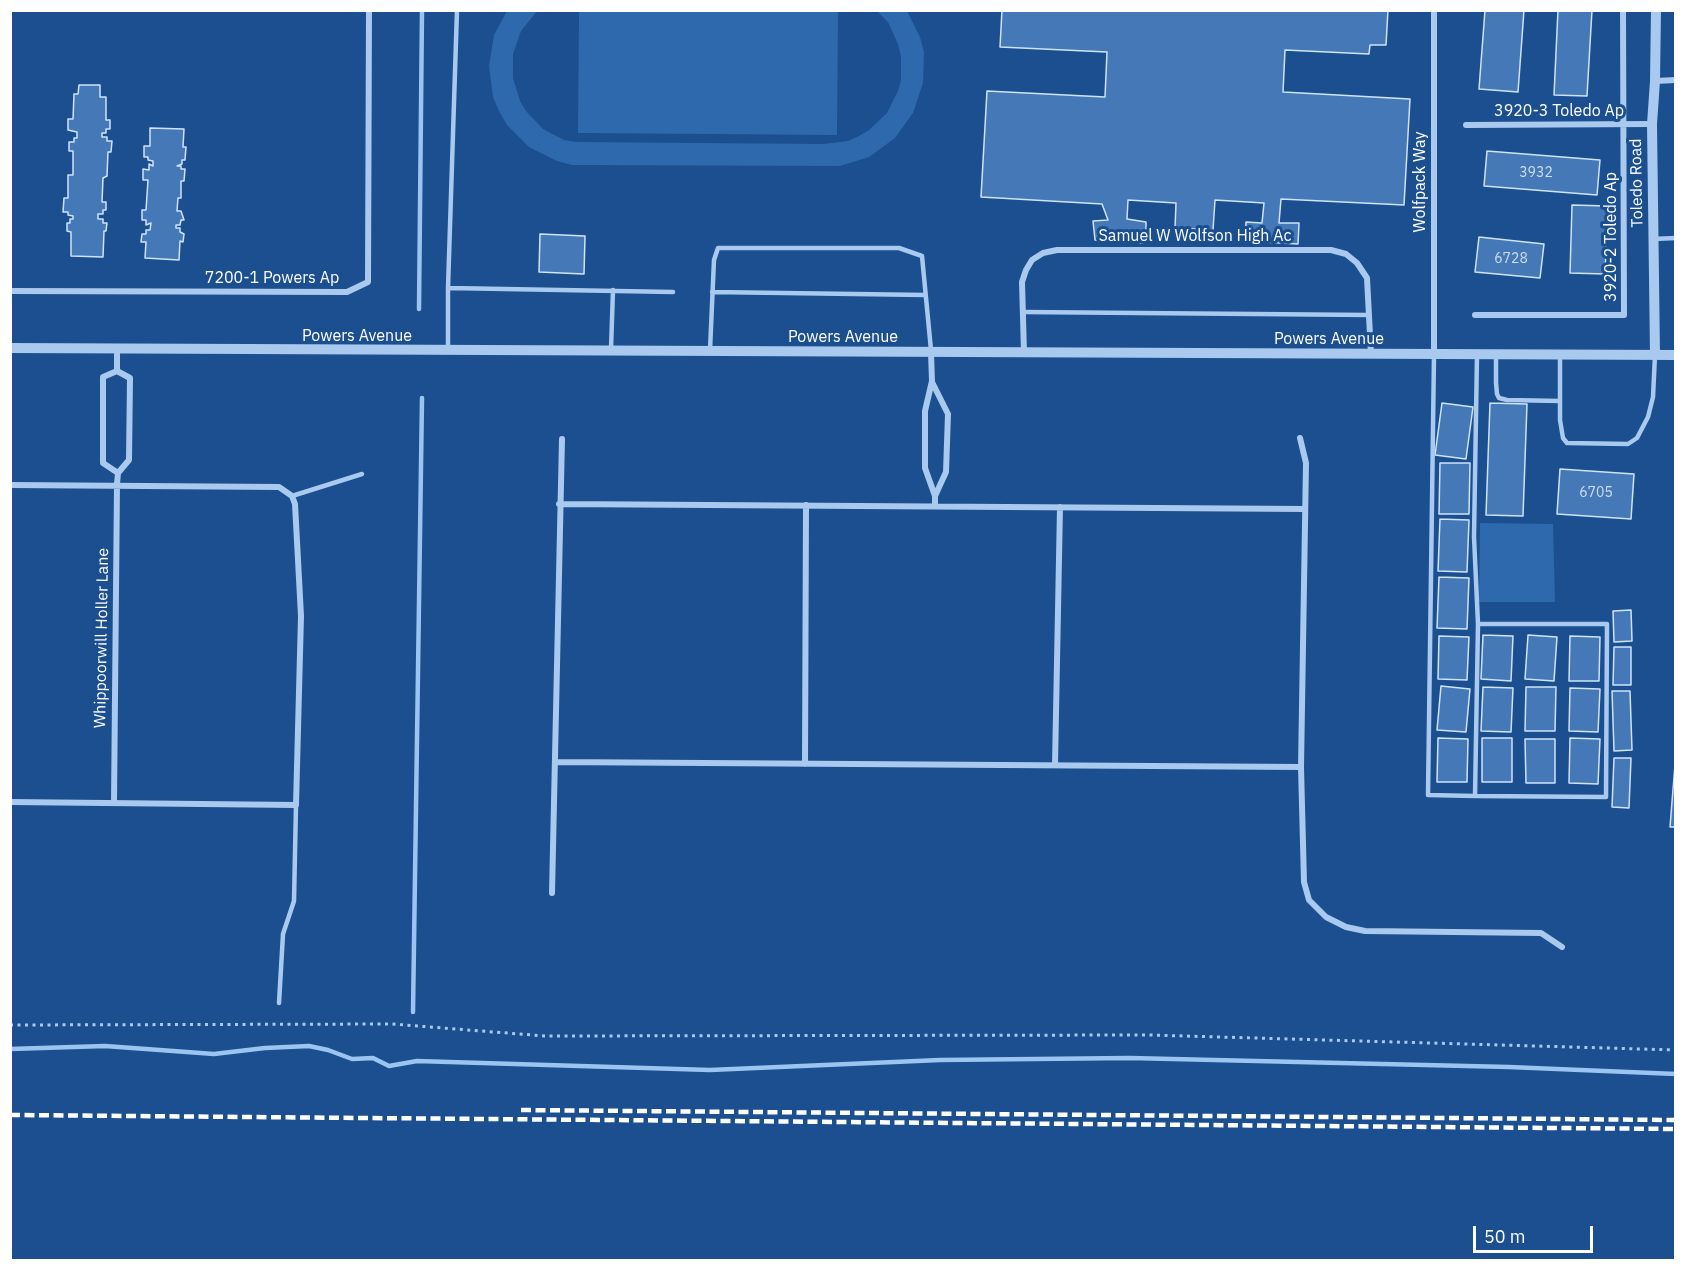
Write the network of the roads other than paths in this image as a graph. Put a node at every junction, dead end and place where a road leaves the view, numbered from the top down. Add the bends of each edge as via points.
1 (369, 10) edge
2 (457, 10) edge
3 (1434, 10) edge
4 (1623, 10) edge
5 (1656, 10) edge
6 (1676, 80) edge
7 (1655, 81) junction
8 (1652, 124) junction
9 (1466, 125) dead end
10 (1624, 125) junction
11 (1676, 238) edge
12 (1653, 239) junction
13 (448, 288) junction
14 (613, 290) junction
15 (10, 291) edge
16 (673, 292) dead end
17 (712, 292) junction
18 (926, 295) junction
19 (1023, 312) junction
20 (1369, 315) junction
21 (1475, 315) dead end
22 (10, 348) edge
23 (117, 349) junction
24 (448, 351) junction
25 (611, 352) junction
26 (710, 352) junction
27 (931, 353) junction
28 (1024, 353) junction
29 (1371, 354) junction
30 (1434, 355) junction
31 (1477, 355) junction
32 (1496, 355) junction
33 (1560, 355) junction
34 (1655, 355) junction
35 (1676, 355) edge
36 (117, 370) junction
37 (932, 381) junction
38 (1560, 401) junction
39 (1300, 438) dead end
40 (562, 439) dead end
41 (118, 473) junction
42 (362, 474) dead end
43 (117, 484) junction
44 (10, 485) edge
45 (292, 496) junction
46 (935, 496) junction
47 (559, 504) junction
48 (806, 505) junction
49 (935, 506) junction
50 (1060, 507) junction
51 (1305, 509) junction
52 (1478, 624) junction
53 (555, 762) junction
54 (805, 764) junction
55 (1055, 765) junction
56 (1301, 767) junction
57 (1475, 796) junction
58 (10, 802) edge
59 (114, 803) junction
60 (296, 805) junction
61 (552, 893) dead end
62 (1562, 947) dead end
63 (279, 1004) dead end

1 - 15 street, 7200-1 Powers Ap via 368,282 347,292
2 - 13 lane
3 - 30 street, Wolfpack Way
4 - 10 street, 3920-2 Toledo Ap
5 - 7 street, Toledo Road
6 - 7 street
7 - 8 street, Toledo Road
8 - 10 street, 3920-3 Toledo Ap
8 - 12 street, Toledo Road
9 - 10 street, 3920-3 Toledo Ap
10 - 21 street, 3920-2 Toledo Ap via 1624,315
11 - 12 lane
12 - 34 street, Toledo Road
13 - 14 lane
13 - 24 lane
14 - 16 lane
14 - 25 lane
17 - 18 lane
17 - 18 lane via 718,248 899,248 922,256
17 - 26 lane
18 - 27 lane
19 - 20 lane
19 - 20 street, Samuel W Wolfson High Ac via 1022,282 1026,270 1032,260 1057,250 1331,250 1346,254 1367,278
19 - 28 street, Samuel W Wolfson High Ac
20 - 29 street, Samuel W Wolfson High Ac
22 - 23 street, Powers Avenue
23 - 24 street, Powers Avenue
23 - 36 street, Whippoorwill Holler Lane
24 - 25 street, Powers Avenue
25 - 26 street, Powers Avenue
26 - 27 street, Powers Avenue
27 - 28 street, Powers Avenue
27 - 37 street
28 - 29 street, Powers Avenue
29 - 30 street, Powers Avenue
30 - 31 street, Powers Avenue
30 - 57 lane via 1428,795
31 - 32 street, Powers Avenue
31 - 52 lane via 1474,537
32 - 33 street, Powers Avenue
32 - 38 lane via 1499,398
33 - 34 street, Powers Avenue
33 - 38 lane
34 - 35 street, Powers Avenue
34 - 38 lane via 1648,417 1637,438 1628,444 1567,443 1563,438
36 - 41 street, Whippoorwill Holler Lane via 129,378 129,460
36 - 41 street via 103,377 103,463
37 - 46 street via 925,411 925,468
37 - 46 street via 948,414 946,472
39 - 51 street via 1306,463
40 - 47 street
41 - 43 street, Whippoorwill Holler Lane
42 - 45 lane
43 - 44 street
43 - 45 street via 279,487
43 - 59 street, Whippoorwill Holler Lane
45 - 60 street via 301,616
46 - 49 street
47 - 48 street
47 - 53 street
48 - 49 street
48 - 54 street
49 - 50 street
50 - 51 street
50 - 55 street
51 - 56 street
52 - 57 lane
52 - 57 lane via 1607,624 1606,798
53 - 54 street
53 - 61 street
54 - 55 street
55 - 56 street
56 - 62 street via 1304,882 1309,900 1326,917 1365,931 1541,933
58 - 59 street
59 - 60 street
60 - 63 lane via 294,901 283,934

